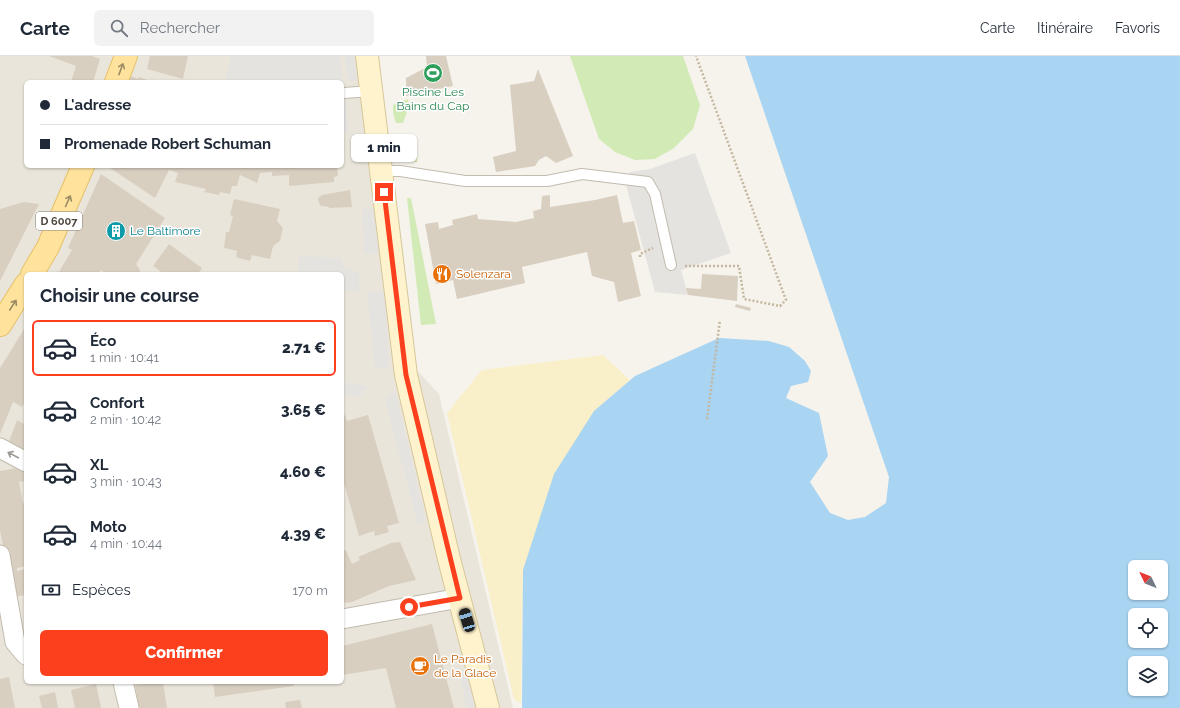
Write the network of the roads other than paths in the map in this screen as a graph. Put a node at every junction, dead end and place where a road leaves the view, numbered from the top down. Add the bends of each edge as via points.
1 (126, 56) edge
2 (367, 56) edge
3 (117, 80) edge
4 (371, 92) junction
5 (344, 93) dead end
6 (82, 168) edge
7 (381, 171) junction
8 (671, 265) road end
9 (33, 272) edge
10 (24, 287) edge
11 (0, 325) edge
12 (0, 448) edge
13 (24, 461) edge
14 (0, 555) edge
15 (460, 598) junction
16 (344, 619) edge
17 (24, 653) edge
18 (123, 684) edge
19 (129, 708) edge
20 (488, 708) edge

3 -> 1 main road
2 - 4 main road
4 - 5 lane
4 - 7 main road
9 -> 6 main road, D 6007 via 48,247
7 - 8 lane via 400,171 465,181 548,181 582,174 648,182 655,194
7 - 15 main road via 406,375
11 -> 10 main road
13 -> 12 street
14 - 17 street via 15,642
15 - 16 street
15 - 20 main road
18 - 19 street

